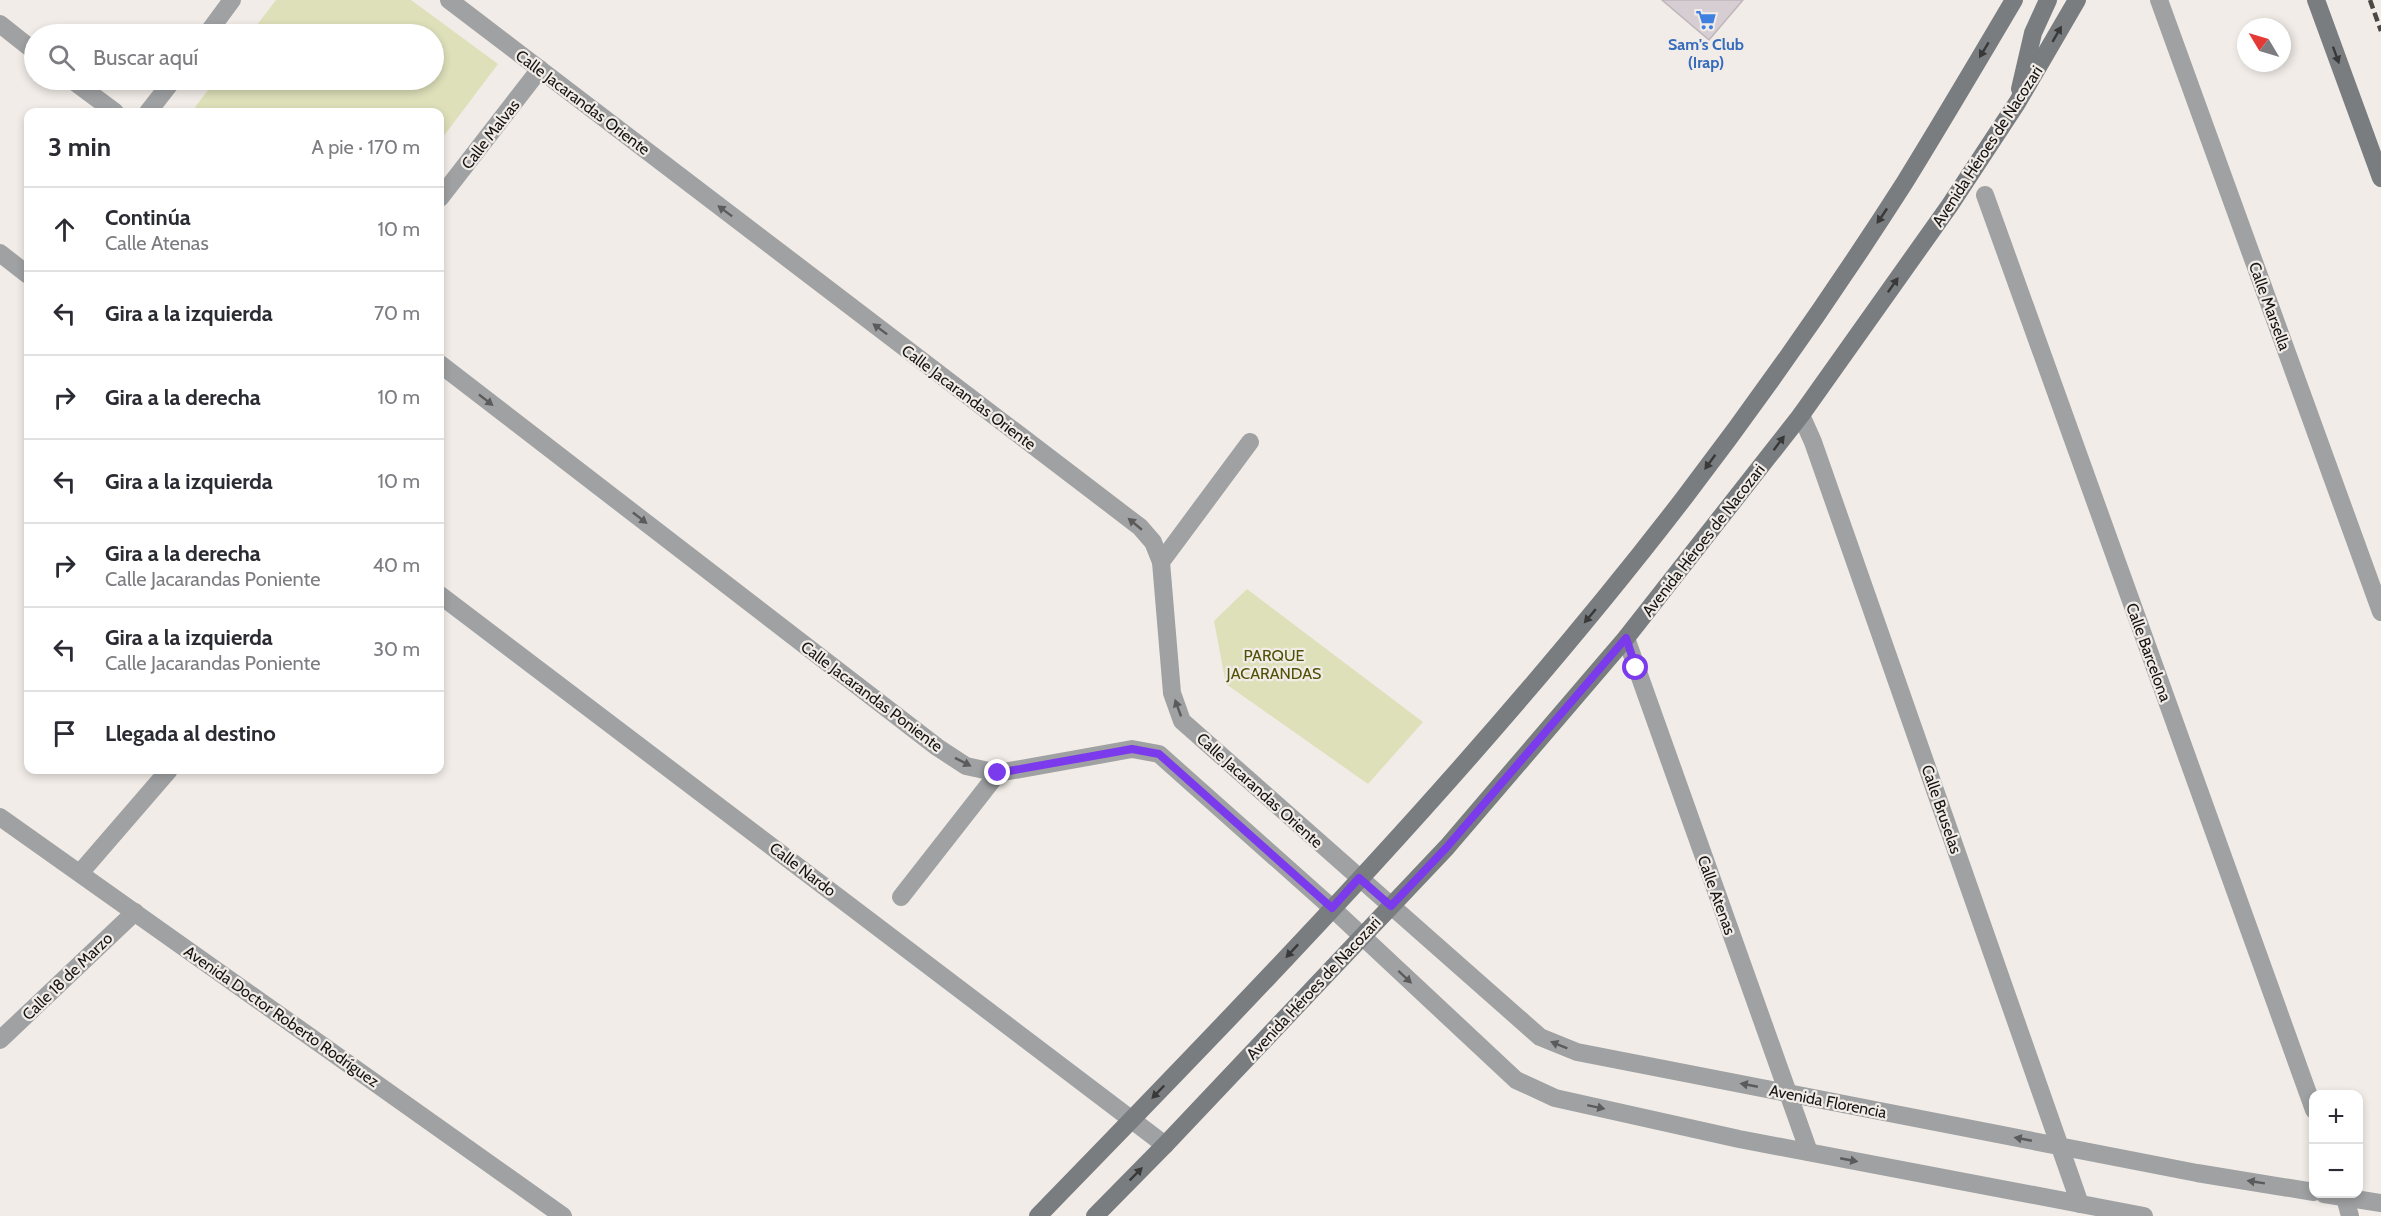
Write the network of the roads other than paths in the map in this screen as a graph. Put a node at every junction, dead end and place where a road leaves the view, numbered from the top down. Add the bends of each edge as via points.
1 (232, 0) edge
2 (449, 0) edge
3 (2014, 0) edge
4 (2048, 0) edge
5 (2077, 0) edge
6 (2159, 0) edge
7 (2316, 0) edge
8 (0, 24) edge
9 (214, 24) edge
10 (24, 43) edge
11 (540, 69) junction
12 (85, 90) edge
13 (165, 90) edge
14 (2017, 103) junction
15 (110, 108) edge
16 (151, 108) edge
17 (2381, 178) edge
18 (444, 193) edge
19 (1985, 195) dead end
20 (0, 253) edge
21 (24, 272) edge
22 (444, 367) edge
23 (1801, 415) junction
24 (1250, 442) dead end
25 (1161, 562) junction
26 (444, 598) edge
27 (2381, 612) edge
28 (1626, 638) junction
29 (998, 773) junction
30 (166, 774) edge
31 (0, 817) edge
32 (80, 873) junction
33 (1359, 878) junction
34 (901, 897) dead end
35 (1391, 906) junction
36 (1332, 908) junction
37 (135, 912) junction
38 (1362, 937) junction
39 (0, 1040) edge
40 (1788, 1093) junction
41 (2309, 1099) edge
42 (1132, 1119) junction
43 (1165, 1145) junction
44 (2059, 1146) junction
45 (1809, 1152) junction
46 (2309, 1191) edge
47 (2345, 1198) edge
48 (2358, 1198) edge
49 (2381, 1203) edge
50 (2080, 1204) junction
51 (563, 1216) edge
52 (1038, 1216) edge
53 (1095, 1216) edge
54 (2144, 1216) edge
55 (2349, 1216) edge

1 - 9 street
2 - 11 street, Calle Jacarandas Oriente
3 -> 33 main road via 1879,221 1800,340 1685,496 1475,752
4 - 14 main road via 2030,44
14 -> 5 main road, Avenida Héroes de Nacozari
6 - 27 street, Calle Marsella
7 -> 17 main road
8 - 10 street
11 - 18 street, Calle Malvas
25 -> 11 street, Calle Jacarandas Oriente via 1153,542 1140,527
12 - 15 street
13 - 16 street
23 -> 14 main road, Avenida Héroes de Nacozari
19 - 41 street, Calle Barcelona
20 - 21 street
22 -> 29 street, Calle Jacarandas Poniente via 937,747 966,766
28 -> 23 main road, Avenida Héroes de Nacozari
23 - 44 street, Calle Bruselas
24 - 25 street
33 -> 25 street, Calle Jacarandas Oriente via 1182,721 1172,693
26 - 42 street, Calle Nardo
28 - 35 main road, Avenida Héroes de Nacozari via 1447,847
28 - 40 street, Calle Atenas
29 - 34 street
29 - 36 street, Calle Jacarandas Poniente via 1132,749 1159,754
30 - 32 street
31 - 32 street, Avenida Doctor Roberto Rodríguez
32 - 37 street, Avenida Doctor Roberto Rodríguez
33 - 35 street, Calle Jacarandas Oriente
33 - 36 main road
35 - 38 main road, Avenida Héroes de Nacozari
40 -> 35 street, Avenida Florencia via 1577,1052 1540,1037
36 - 38 street, Calle Jacarandas Poniente
36 -> 42 main road
37 - 39 street, Calle 18 de Marzo
37 - 51 street, Avenida Doctor Roberto Rodríguez
38 - 43 main road, Avenida Héroes de Nacozari
38 -> 45 street via 1516,1080 1555,1098
44 -> 40 street, Avenida Florencia
40 - 45 street, Calle Atenas
42 - 43 street, Calle Nardo
42 - 52 main road
53 -> 43 main road, Avenida Héroes de Nacozari
46 -> 44 street, Avenida Florencia
44 - 50 street, Calle Bruselas
45 -> 50 street
47 - 55 street
48 - 49 street
50 - 54 street

